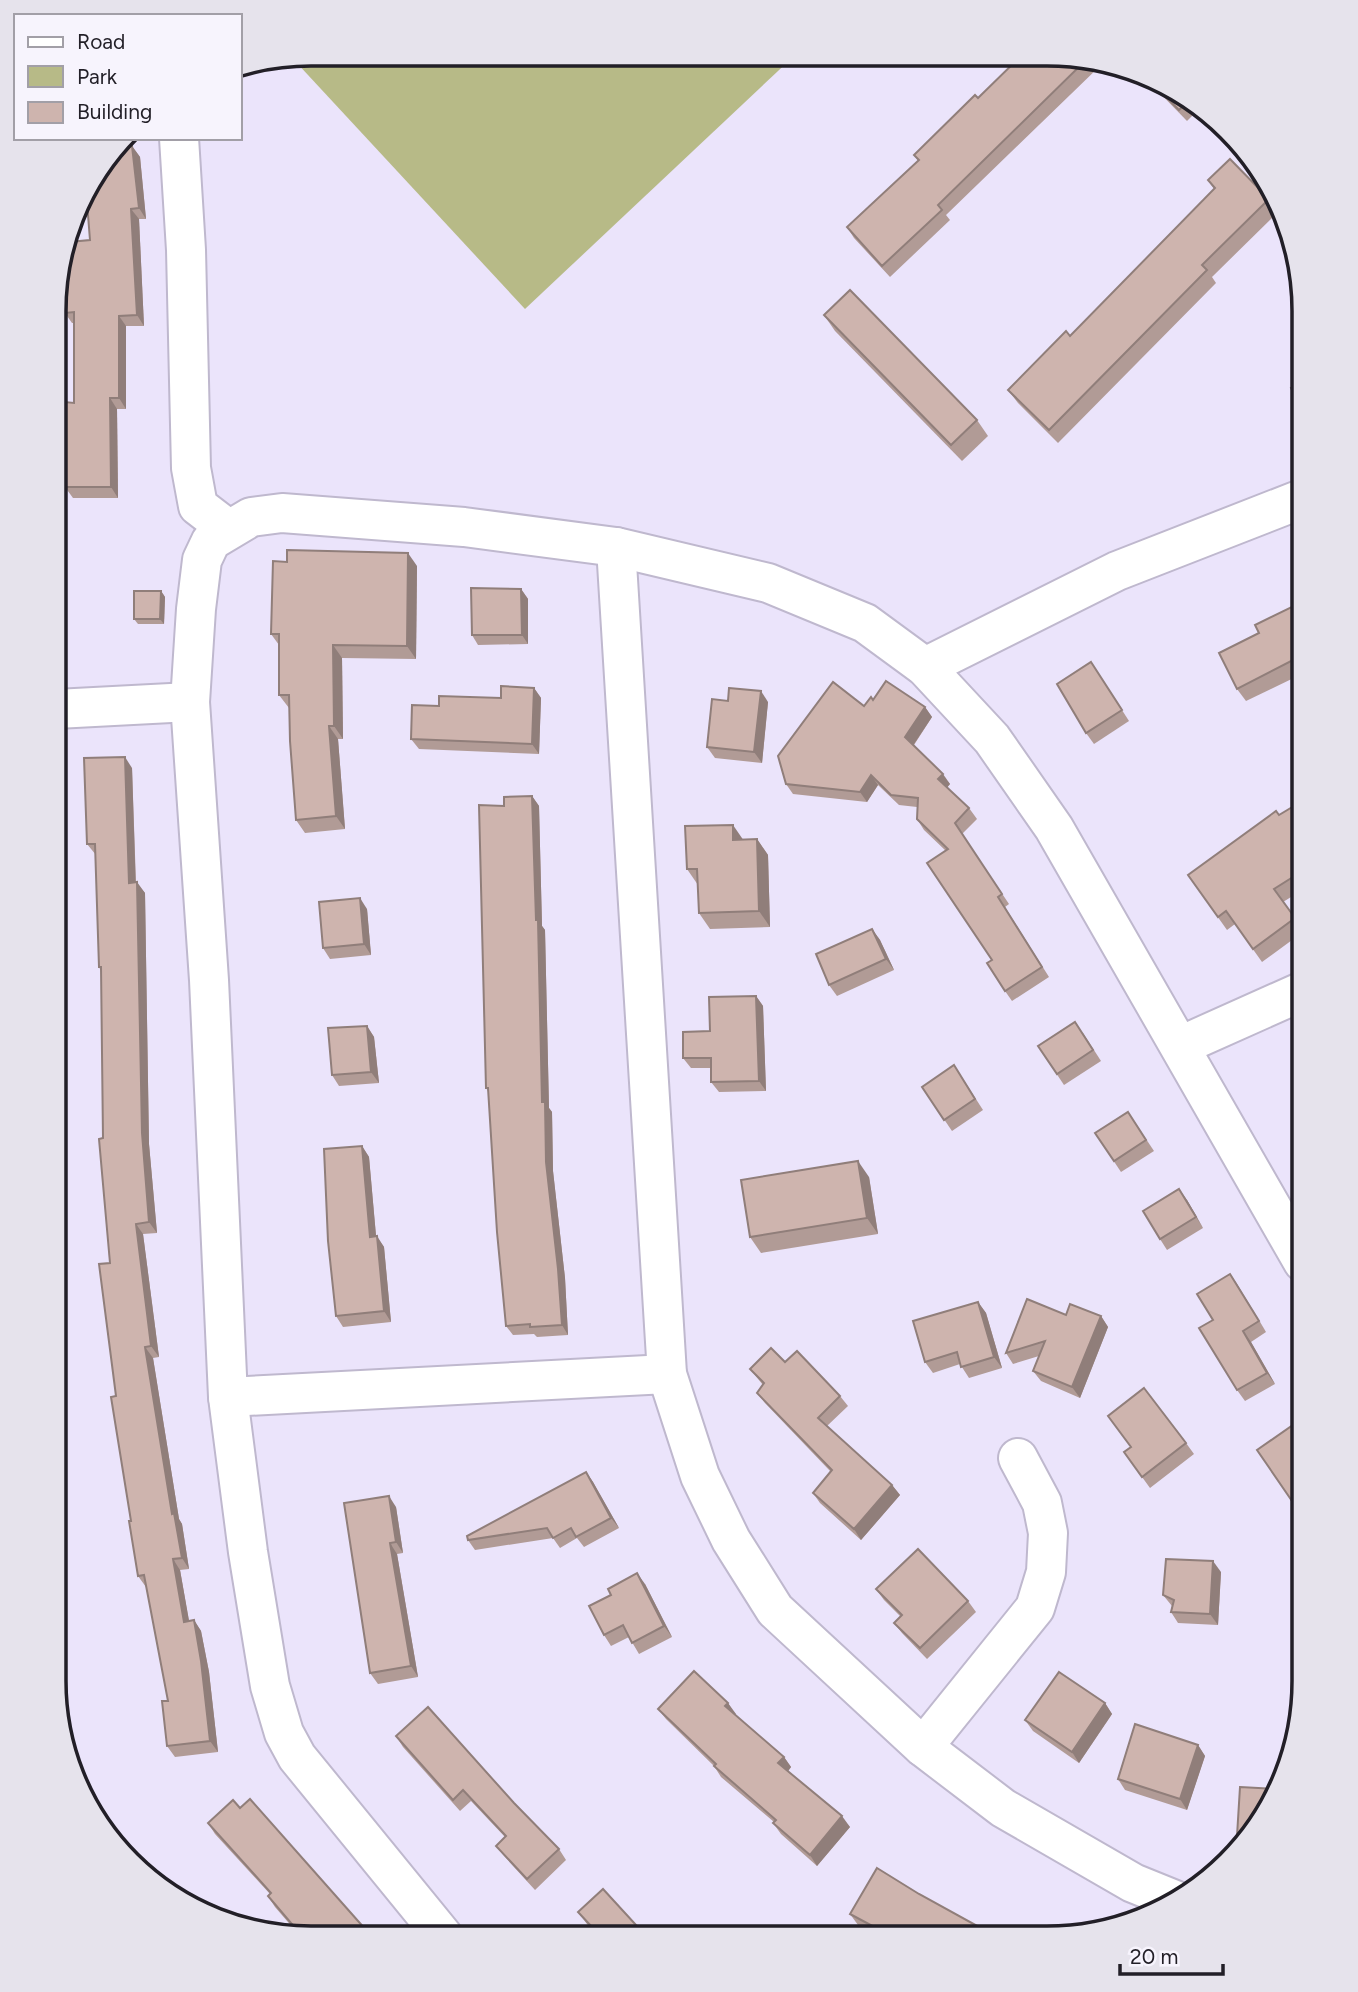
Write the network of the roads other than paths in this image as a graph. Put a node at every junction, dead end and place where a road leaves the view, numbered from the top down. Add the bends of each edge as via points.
1 (179, 140) edge
2 (1292, 503) edge
3 (228, 529) junction
4 (616, 547) junction
5 (925, 667) junction
6 (190, 702) junction
7 (66, 708) edge
8 (1292, 996) edge
9 (1180, 1046) junction
10 (1291, 1242) edge
11 (667, 1374) junction
12 (228, 1397) junction
13 (1018, 1458) dead end
14 (923, 1747) junction
15 (1163, 1895) edge
16 (431, 1926) edge

1 - 3 street via 191,468 198,506
2 - 5 street via 1117,571
3 - 4 street via 251,517 282,513 464,527
3 - 6 street via 211,541 202,560
4 - 5 street via 768,583 865,623
4 - 11 street
5 - 9 street via 992,739 1054,828
6 - 7 street
6 - 12 street via 209,980
8 - 9 street
9 - 10 street
11 - 12 street
11 - 14 street via 700,1476 731,1539 775,1610
12 - 16 street via 270,1686 284,1734 297,1757
13 - 14 street via 1042,1503 1048,1534 1046,1572 1035,1608
14 - 15 street via 1003,1808 1133,1883

